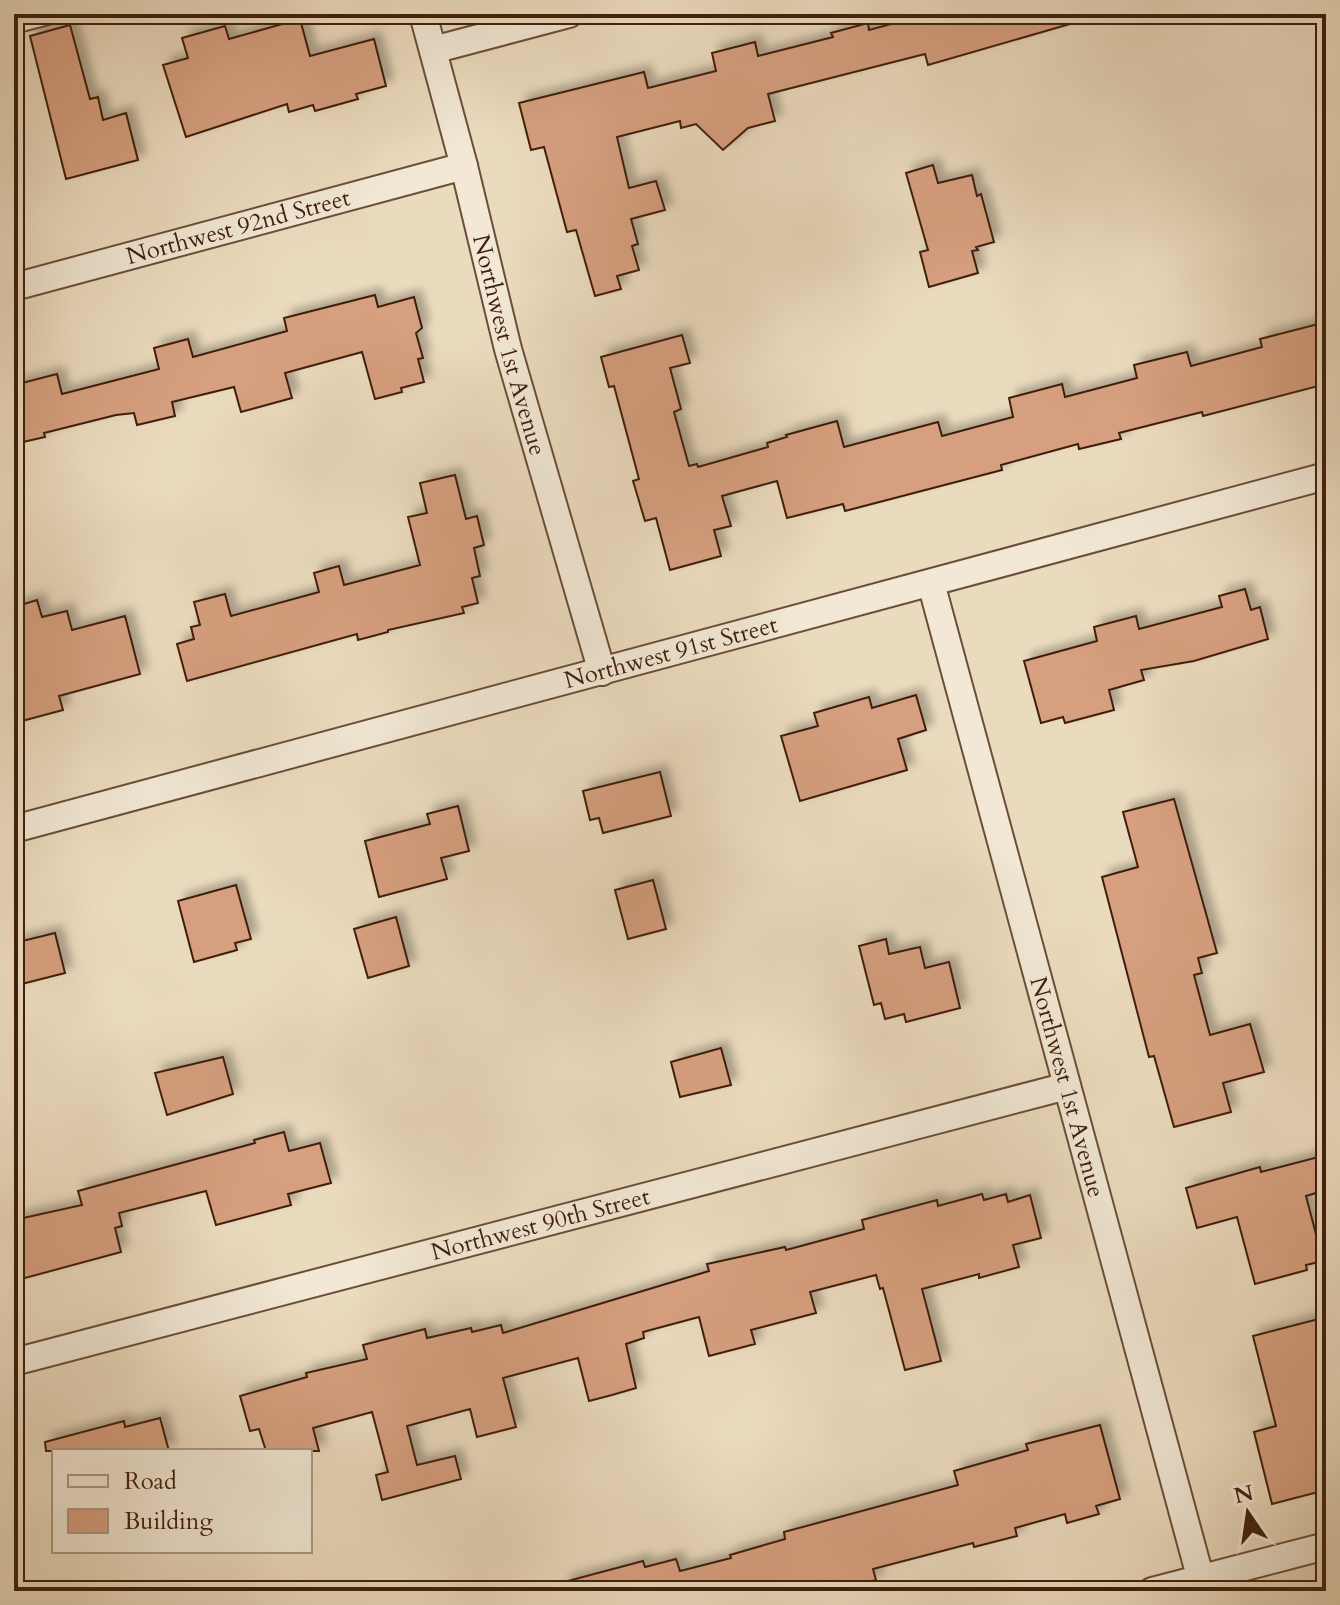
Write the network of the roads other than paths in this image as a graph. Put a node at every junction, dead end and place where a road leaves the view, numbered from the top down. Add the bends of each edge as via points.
1 (60, 14) edge
2 (423, 14) edge
3 (569, 14) edge
4 (14, 26) edge
5 (433, 50) junction
6 (464, 166) junction
7 (14, 287) edge
8 (1326, 476) edge
9 (931, 583) junction
10 (602, 672) junction
11 (14, 829) edge
12 (1067, 1086) junction
13 (14, 1362) edge
14 (1326, 1546) edge
15 (1202, 1585) edge
16 (1152, 1591) edge

1 - 4 lane
2 - 5 street, Northwest 1st Avenue
3 - 5 street
5 - 6 street, Northwest 1st Avenue
6 - 7 street, Northwest 92nd Street
6 - 10 street, Northwest 1st Avenue via 508,349
8 - 9 street, Northwest 91st Street
9 - 10 street, Northwest 91st Street
9 - 12 street, Northwest 1st Avenue
10 - 11 street, Northwest 91st Street
12 - 13 street, Northwest 90th Street
12 - 15 street, Northwest 1st Avenue
14 - 15 street
15 - 16 street

